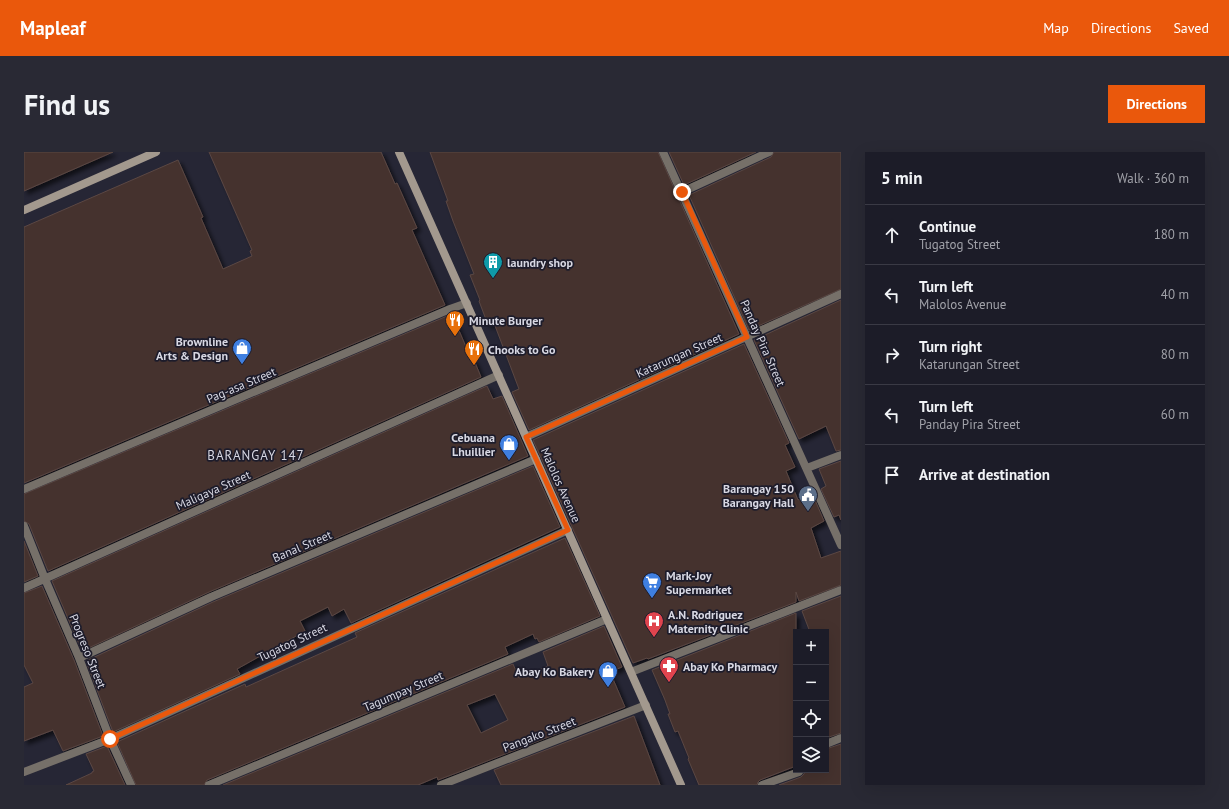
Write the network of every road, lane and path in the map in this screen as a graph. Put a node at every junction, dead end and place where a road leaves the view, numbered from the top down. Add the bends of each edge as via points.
1 (156, 152) edge
2 (399, 152) edge
3 (663, 152) edge
4 (769, 152) edge
5 (682, 192) junction
6 (24, 210) edge
7 (841, 294) edge
8 (467, 304) junction
9 (747, 337) junction
10 (499, 375) junction
11 (526, 437) junction
12 (841, 455) edge
13 (536, 459) junction
14 (806, 468) junction
15 (24, 489) edge
16 (24, 526) edge
17 (568, 530) junction
18 (841, 545) edge
19 (45, 579) junction
20 (24, 588) edge
21 (841, 590) edge
22 (607, 619) junction
23 (79, 658) junction
24 (631, 672) junction
25 (646, 705) junction
26 (841, 738) edge
27 (110, 739) junction
28 (829, 743) edge
29 (24, 772) edge
30 (797, 773) edge
31 (132, 785) edge
32 (209, 785) edge
33 (441, 785) edge
34 (681, 785) edge
35 (762, 785) edge

1 - 6 street
2 - 8 street, Malolos Avenue
3 - 5 street, Panday Pira Street
4 - 5 street
5 - 9 street, Panday Pira Street
7 - 9 street, Katarungan Street
8 - 10 street, Malolos Avenue
8 - 15 street, Pag-asa Street
9 - 11 street, Katarungan Street
9 - 14 street, Panday Pira Street
10 - 11 street, Malolos Avenue
10 - 19 street, Maligaya Street
11 - 13 street, Malolos Avenue
12 - 14 street
13 - 17 street, Malolos Avenue
13 - 23 street, Banal Street via 211,597
14 - 18 street, Panday Pira Street
16 - 19 street, Progreso Street
17 - 22 street, Malolos Avenue
17 - 27 street, Tugatog Street
19 - 20 street, Maligaya Street
19 - 23 street, Progreso Street
21 - 24 street
22 - 24 street, Malolos Avenue
22 - 32 street, Tagumpay Street
23 - 27 street, Progreso Street
24 - 25 street, Malolos Avenue
25 - 33 street, Pangako Street
25 - 34 street, Malolos Avenue
26 - 28 street
27 - 29 street, Tugatog Street
27 - 31 street, Progreso Street
30 - 35 street

